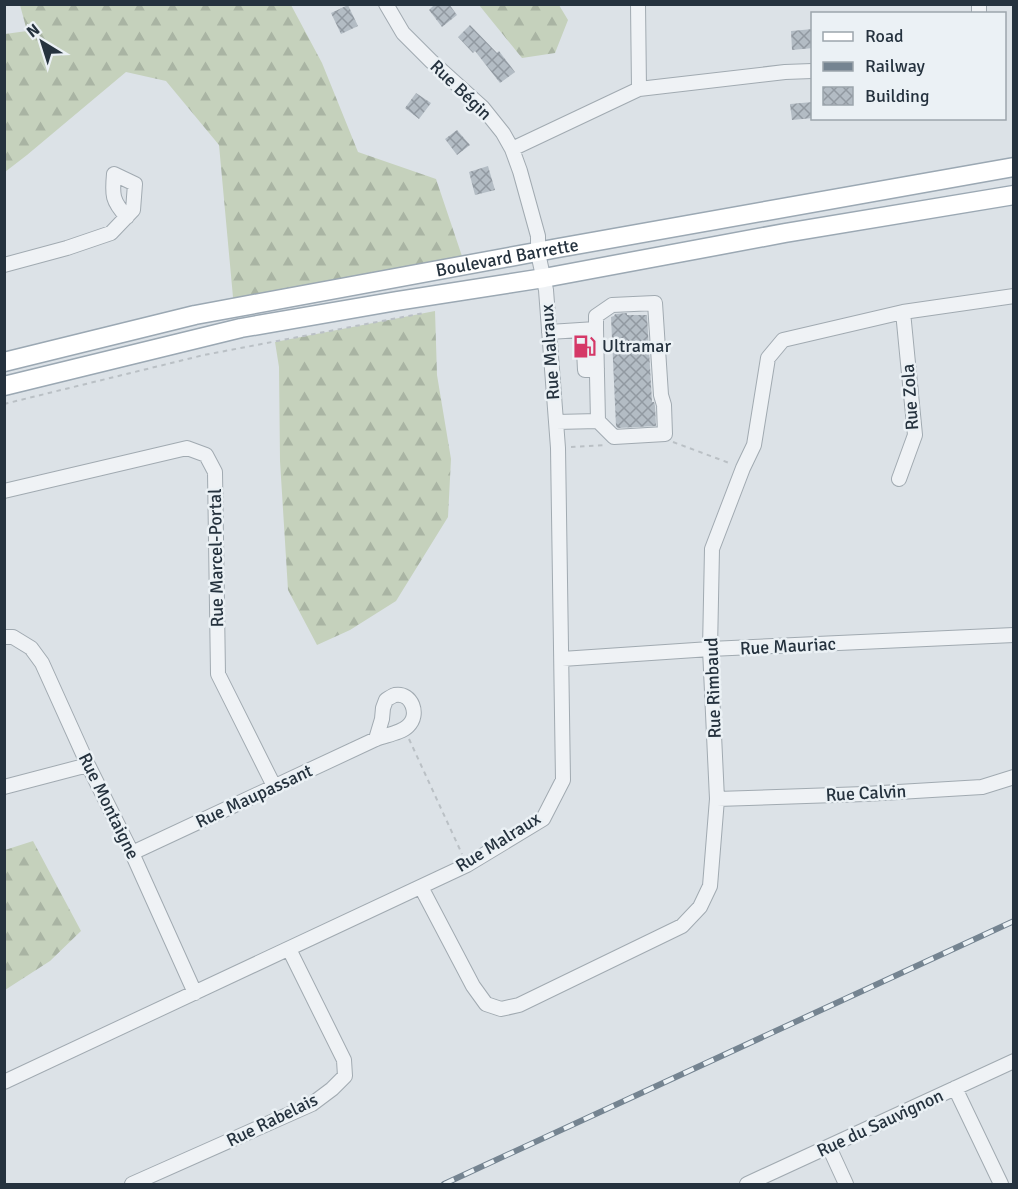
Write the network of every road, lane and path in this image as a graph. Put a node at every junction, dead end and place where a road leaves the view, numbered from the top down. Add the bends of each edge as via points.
1 (386, 4) edge
2 (638, 4) edge
3 (811, 71) edge
4 (639, 89) junction
5 (512, 149) junction
6 (1014, 167) edge
7 (1014, 195) edge
8 (127, 217) dead end
9 (538, 253) junction
10 (4, 265) edge
11 (544, 278) junction
12 (1014, 296) edge
13 (903, 312) junction
14 (590, 329) junction
15 (549, 332) junction
16 (4, 362) edge
17 (4, 386) edge
18 (598, 421) junction
19 (556, 422) junction
20 (899, 479) dead end
21 (4, 490) edge
22 (1014, 635) edge
23 (4, 637) edge
24 (711, 649) junction
25 (562, 659) junction
26 (404, 729) junction
27 (376, 739) junction
28 (88, 765) junction
29 (1014, 777) edge
30 (274, 786) junction
31 (4, 787) edge
32 (717, 798) junction
33 (132, 853) junction
34 (467, 865) junction
35 (421, 887) junction
36 (289, 949) junction
37 (195, 993) junction
38 (1014, 1061) edge
39 (4, 1082) edge
40 (956, 1088) junction
41 (829, 1147) junction
42 (132, 1185) edge
43 (747, 1185) edge
44 (846, 1185) edge
45 (1001, 1185) edge

1 - 5 street, Rue Bégin via 403,33 483,108
2 - 4 street
3 - 4 street
4 - 5 street
5 - 9 street, Rue Bégin via 538,236
6 - 9 main road, Boulevard Barrette
7 - 11 main road, Boulevard Barrette via 785,232
8 - 10 street via 111,233
9 - 11 street, Rue Malraux
9 - 16 main road, Boulevard Barrette via 195,315
11 - 15 street, Rue Malraux
11 - 17 main road, Boulevard Barrette via 241,328
12 - 13 street, Rue Rimbaud
13 - 20 street, Rue Zola via 915,435
13 - 24 street, Rue Rimbaud via 783,340 768,358 754,446 712,549
14 - 15 street
14 - 18 street via 585,370 597,369
14 - 18 street via 596,316 612,305 655,303 665,434 614,437
15 - 19 street, Rue Malraux
18 - 19 street
19 - 25 street, Rue Malraux
21 - 30 street, Rue Marcel-Portal via 187,448 206,455 215,472 218,674
22 - 24 street, Rue Mauriac
23 - 28 street, Rue Montaigne via 13,637 31,648 42,663
24 - 25 street, Rue Mauriac
24 - 32 street, Rue Rimbaud
25 - 34 street, Rue Malraux via 563,780 543,819
26 - 27 street, Rue Maupassant
26 - 27 street via 413,719 414,709 411,701 395,695 386,700
26 - 34 path
27 - 30 street, Rue Maupassant
28 - 31 street
28 - 33 street, Rue Montaigne
29 - 32 street, Rue Calvin via 982,787
30 - 33 street, Rue Maupassant
32 - 35 street, Rue Rimbaud via 710,886 700,908 682,926 519,1005 501,1008 486,1004
33 - 37 street, Rue Montaigne
34 - 35 street, Rue Malraux
35 - 36 street, Rue Malraux
36 - 37 street, Rue Malraux
36 - 42 street, Rue Rabelais via 344,1060 345,1076 312,1104
37 - 39 street, Rue Malraux
38 - 40 street, Rue du Sauvignon
40 - 41 street, Rue du Sauvignon
40 - 45 street
41 - 43 street, Rue du Sauvignon
41 - 44 street

